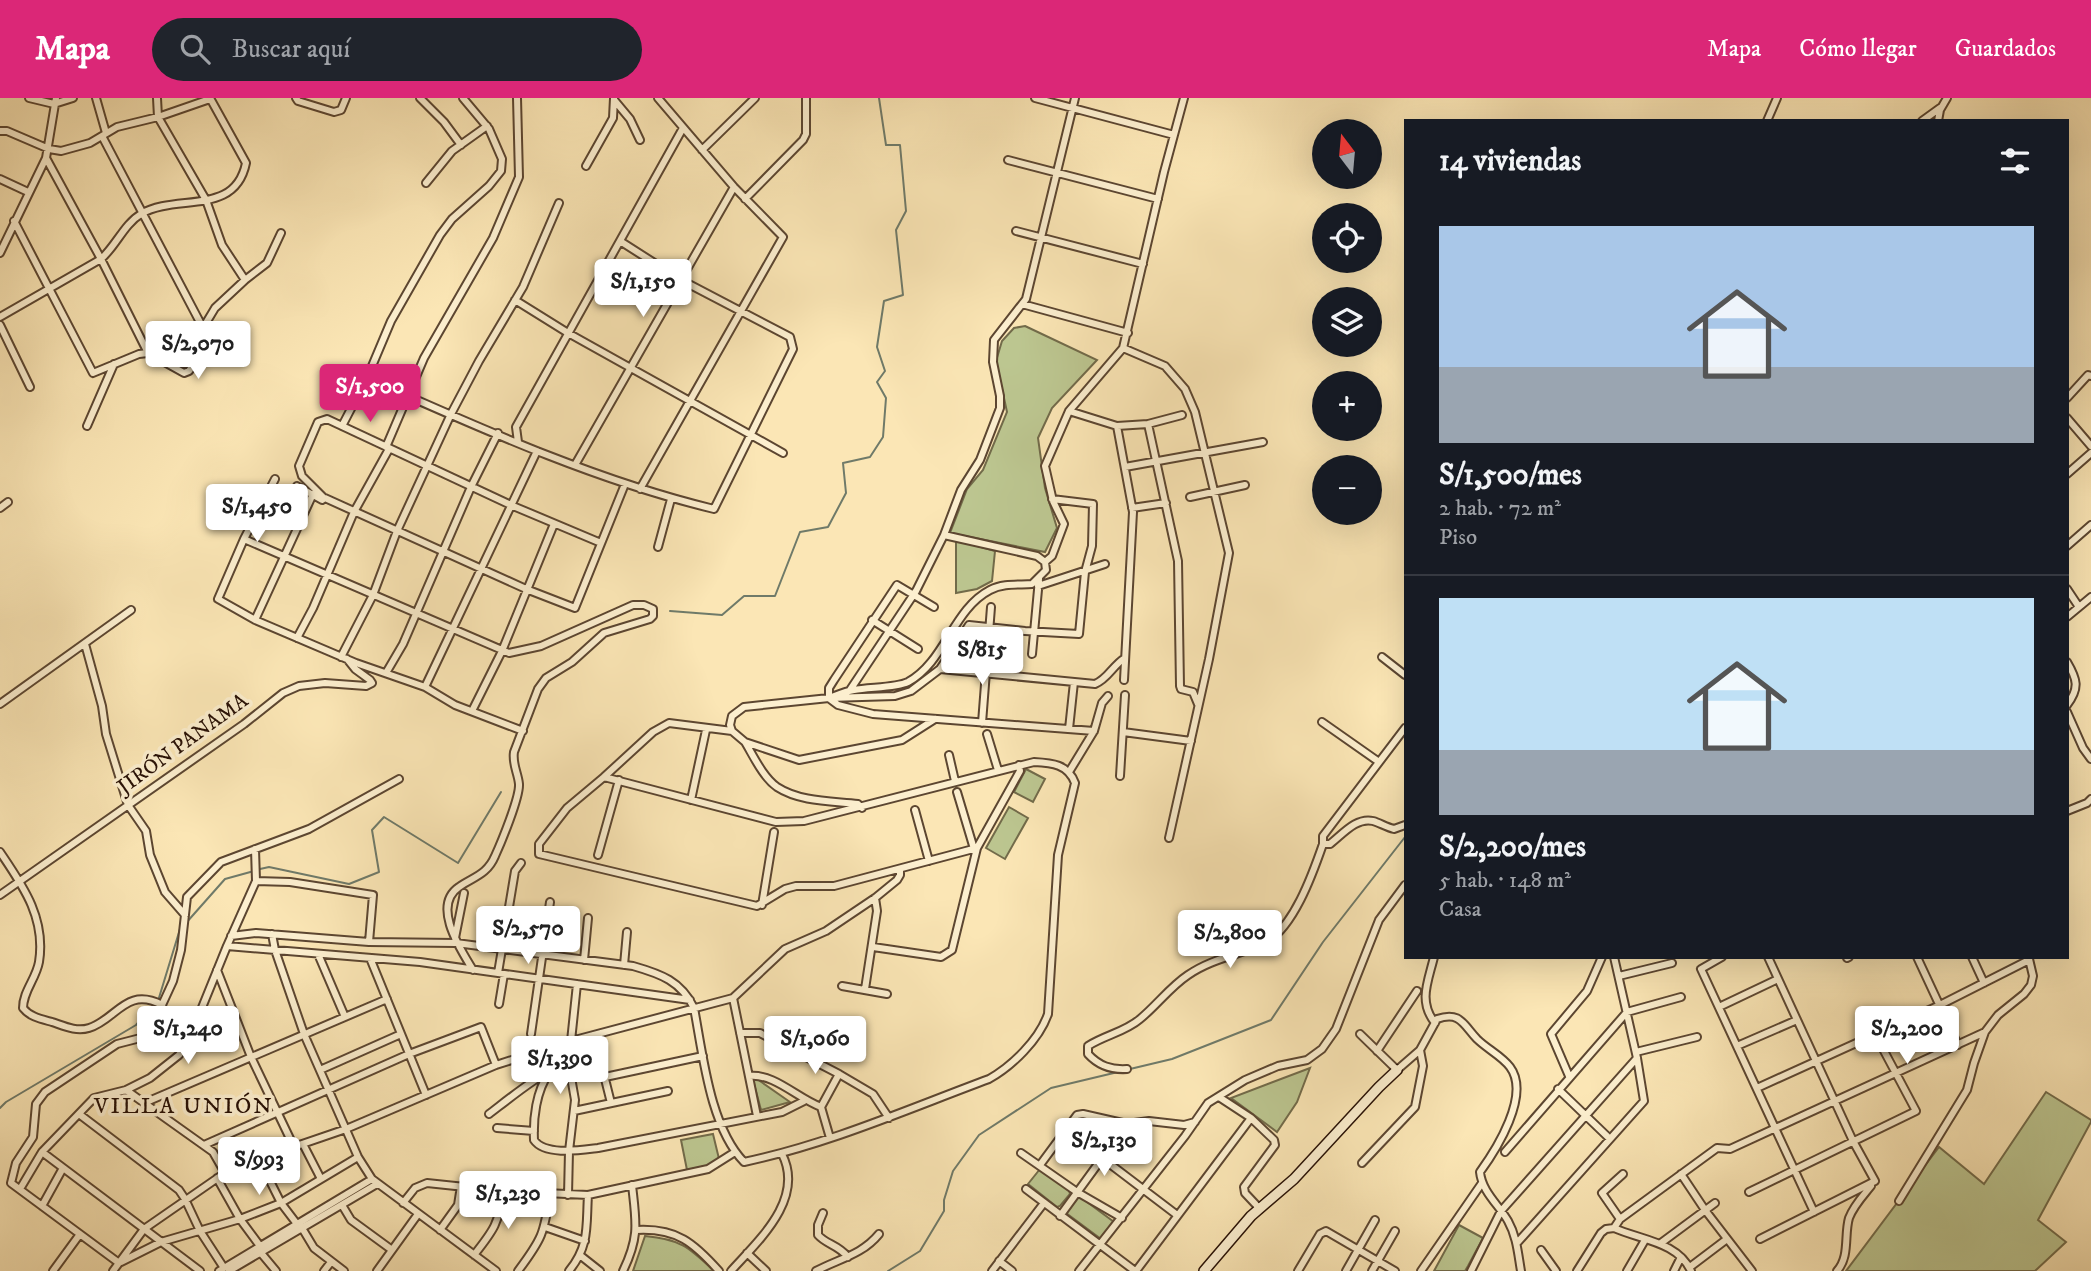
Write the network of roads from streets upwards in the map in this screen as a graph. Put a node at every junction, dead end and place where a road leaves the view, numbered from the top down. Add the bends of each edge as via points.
1 (29, 98) edge
2 (73, 98) edge
3 (96, 98) edge
4 (157, 98) edge
5 (296, 98) edge
6 (346, 98) edge
7 (420, 98) edge
8 (463, 98) edge
9 (517, 98) edge
10 (658, 98) edge
11 (755, 98) edge
12 (806, 98) edge
13 (1035, 98) edge
14 (1075, 98) edge
15 (1184, 98) edge
16 (1777, 98) edge
17 (1947, 98) edge
18 (210, 99) edge
19 (615, 100) edge
20 (55, 101) edge
21 (1940, 108) junction
22 (1073, 109) junction
23 (158, 117) junction
24 (1768, 119) edge
25 (1925, 119) edge
26 (1938, 119) edge
27 (487, 126) junction
28 (683, 128) junction
29 (0, 131) edge
30 (104, 134) junction
31 (1174, 135) junction
32 (640, 140) dead end
33 (461, 145) junction
34 (49, 149) junction
35 (702, 150) junction
36 (46, 158) junction
37 (1008, 160) dead end
38 (586, 166) dead end
39 (1057, 174) junction
40 (0, 179) edge
41 (426, 183) dead end
42 (734, 187) junction
43 (28, 192) junction
44 (745, 199) junction
45 (1158, 199) junction
46 (206, 200) junction
47 (559, 203) dead end
48 (142, 213) junction
49 (14, 221) junction
50 (1016, 231) dead end
51 (281, 233) dead end
52 (1041, 239) junction
53 (620, 241) junction
54 (0, 253) edge
55 (101, 259) junction
56 (1143, 264) junction
57 (245, 280) junction
58 (681, 280) junction
59 (48, 289) junction
60 (515, 300) junction
61 (1022, 304) junction
62 (741, 311) junction
63 (0, 317) edge
64 (0, 325) edge
65 (203, 328) junction
66 (1128, 332) junction
67 (568, 333) junction
68 (1124, 348) junction
69 (148, 353) junction
70 (114, 365) junction
71 (630, 369) junction
72 (2091, 376) edge
73 (367, 378) junction
74 (30, 387) dead end
75 (408, 396) junction
76 (2069, 396) edge
77 (690, 402) junction
78 (1069, 411) junction
79 (451, 414) junction
80 (1182, 415) dead end
81 (2069, 420) edge
82 (1148, 424) junction
83 (87, 426) dead end
84 (342, 426) junction
85 (1117, 426) junction
86 (498, 433) junction
87 (750, 437) junction
88 (518, 442) junction
89 (1263, 442) dead end
90 (2091, 446) edge
91 (387, 448) junction
92 (537, 451) junction
93 (1204, 452) junction
94 (783, 453) dead end
95 (2091, 453) edge
96 (1156, 460) junction
97 (575, 465) junction
98 (428, 467) junction
99 (1125, 467) junction
100 (2069, 472) edge
101 (275, 479) dead end
102 (625, 484) junction
103 (1245, 485) dead end
104 (297, 486) dead end
105 (471, 486) junction
106 (640, 489) junction
107 (1213, 493) junction
108 (313, 494) junction
109 (1191, 497) dead end
110 (325, 498) junction
111 (671, 499) junction
112 (1052, 499) junction
113 (8, 502) dead end
114 (1166, 503) junction
115 (513, 506) junction
116 (0, 508) edge
117 (1132, 508) junction
118 (354, 512) junction
119 (554, 524) junction
120 (2091, 525) edge
121 (397, 531) junction
122 (944, 536) junction
123 (244, 539) junction
124 (601, 543) junction
125 (2069, 543) edge
126 (658, 547) dead end
127 (442, 551) junction
128 (284, 557) junction
129 (1045, 562) junction
130 (1105, 564) dead end
131 (482, 569) junction
132 (1085, 572) junction
133 (327, 576) junction
134 (1038, 582) junction
135 (526, 589) junction
136 (2069, 592) edge
137 (914, 594) junction
138 (373, 595) junction
139 (2091, 597) edge
140 (934, 607) dead end
141 (991, 607) dead end
142 (2079, 607) junction
143 (131, 610) dead end
144 (416, 613) junction
145 (2069, 615) edge
146 (255, 620) junction
147 (872, 620) junction
148 (989, 627) junction
149 (454, 630) junction
150 (890, 632) junction
151 (1034, 632) junction
152 (297, 638) junction
153 (85, 644) junction
154 (918, 649) dead end
155 (502, 651) junction
156 (1032, 654) dead end
157 (1382, 657) dead end
158 (344, 658) junction
159 (1125, 659) junction
160 (2069, 667) edge
161 (940, 669) junction
162 (386, 673) junction
163 (986, 674) junction
164 (1404, 674) edge
165 (1124, 680) dead end
166 (1074, 682) junction
167 (425, 687) junction
168 (850, 690) junction
169 (1125, 695) dead end
170 (1108, 696) dead end
171 (829, 698) junction
172 (2069, 701) edge
173 (0, 705) edge
174 (1199, 706) junction
175 (472, 711) junction
176 (2069, 716) edge
177 (935, 719) junction
178 (1322, 722) dead end
179 (982, 723) junction
180 (1404, 728) edge
181 (1069, 729) junction
182 (706, 730) junction
183 (523, 731) junction
184 (1094, 731) junction
185 (732, 732) junction
186 (1123, 732) junction
187 (987, 734) dead end
188 (1191, 741) junction
189 (745, 742) junction
190 (949, 755) dead end
191 (2091, 759) edge
192 (1379, 762) junction
193 (1019, 765) junction
194 (998, 770) junction
195 (1069, 772) junction
196 (1120, 776) dead end
197 (604, 777) junction
198 (399, 779) dead end
199 (619, 780) junction
200 (955, 781) junction
201 (957, 792) dead end
202 (2091, 799) edge
203 (691, 800) junction
204 (128, 805) junction
205 (862, 808) junction
206 (915, 810) dead end
207 (2069, 810) edge
208 (1404, 825) edge
209 (774, 832) dead end
210 (1169, 838) dead end
211 (1323, 844) junction
212 (255, 849) junction
213 (975, 849) junction
214 (0, 852) edge
215 (598, 855) dead end
216 (929, 862) junction
217 (521, 863) dead end
218 (900, 870) junction
219 (256, 874) junction
220 (20, 881) junction
221 (1404, 886) edge
222 (464, 893) dead end
223 (0, 895) edge
224 (875, 898) junction
225 (550, 902) dead end
226 (762, 905) junction
227 (185, 915) junction
228 (588, 918) dead end
229 (627, 932) dead end
230 (272, 934) junction
231 (231, 936) junction
232 (455, 941) junction
233 (369, 942) junction
234 (227, 946) junction
235 (873, 947) junction
236 (503, 949) junction
237 (275, 950) junction
238 (318, 954) junction
239 (544, 954) junction
240 (370, 958) junction
241 (1434, 959) edge
242 (1601, 959) edge
243 (1615, 959) edge
244 (1718, 959) edge
245 (1769, 959) edge
246 (1918, 959) edge
247 (1973, 959) edge
248 (2029, 959) edge
249 (584, 960) junction
250 (1672, 963) dead end
251 (624, 965) junction
252 (217, 970) junction
253 (473, 970) junction
254 (501, 974) junction
255 (1619, 976) junction
256 (540, 979) junction
257 (1778, 979) junction
258 (1984, 983) junction
259 (577, 984) junction
260 (842, 986) dead end
261 (865, 989) junction
262 (1417, 991) dead end
263 (887, 994) dead end
264 (1681, 997) dead end
265 (733, 998) junction
266 (387, 999) junction
267 (690, 1000) junction
268 (499, 1004) dead end
269 (162, 1005) junction
270 (1940, 1005) junction
271 (1719, 1007) junction
272 (694, 1008) junction
273 (1627, 1012) junction
274 (345, 1017) junction
275 (1797, 1020) junction
276 (1436, 1023) junction
277 (1985, 1032) junction
278 (740, 1033) junction
279 (304, 1034) junction
280 (401, 1034) junction
281 (531, 1034) dead end
282 (1360, 1034) dead end
283 (1875, 1034) junction
284 (594, 1035) junction
285 (1697, 1037) dead end
286 (568, 1042) junction
287 (1958, 1045) junction
288 (1737, 1046) junction
289 (1420, 1050) junction
290 (1377, 1051) junction
291 (409, 1054) junction
292 (1636, 1055) junction
293 (704, 1056) junction
294 (251, 1057) junction
295 (566, 1057) junction
296 (1816, 1061) junction
297 (496, 1065) junction
298 (1127, 1069) dead end
299 (320, 1070) junction
300 (1397, 1070) junction
301 (549, 1072) junction
302 (1896, 1073) junction
303 (839, 1074) junction
304 (749, 1076) junction
305 (1569, 1076) junction
306 (605, 1077) junction
307 (1757, 1088) junction
308 (1558, 1089) junction
309 (126, 1090) junction
310 (329, 1090) junction
311 (668, 1091) dead end
312 (426, 1095) junction
313 (1219, 1097) junction
314 (804, 1101) junction
315 (1835, 1101) junction
316 (144, 1103) junction
317 (611, 1103) junction
318 (821, 1107) junction
319 (574, 1111) junction
320 (279, 1113) junction
321 (79, 1114) junction
322 (489, 1114) dead end
323 (1586, 1115) junction
324 (757, 1116) junction
325 (889, 1118) junction
326 (1251, 1118) junction
327 (1195, 1122) junction
328 (719, 1124) junction
329 (1127, 1124) junction
330 (497, 1128) dead end
331 (1775, 1128) junction
332 (345, 1129) junction
333 (534, 1131) junction
334 (830, 1138) junction
335 (1610, 1139) junction
336 (1853, 1141) junction
337 (303, 1144) junction
338 (204, 1145) junction
339 (294, 1147) junction
340 (569, 1151) junction
341 (42, 1152) junction
342 (734, 1152) junction
343 (1505, 1152) dead end
344 (1021, 1153) dead end
345 (782, 1154) junction
346 (358, 1157) junction
347 (1102, 1158) junction
348 (258, 1159) junction
349 (1362, 1163) dead end
350 (1040, 1165) junction
351 (63, 1168) junction
352 (1794, 1169) junction
353 (225, 1173) junction
354 (1623, 1174) dead end
355 (1681, 1174) junction
356 (217, 1178) junction
357 (321, 1179) junction
358 (1875, 1181) junction
359 (375, 1182) junction
360 (1482, 1183) junction
361 (632, 1185) junction
362 (461, 1186) junction
363 (20, 1189) junction
364 (1026, 1189) dead end
365 (1144, 1190) junction
366 (503, 1191) junction
367 (1077, 1192) junction
368 (1749, 1192) dead end
369 (550, 1194) junction
370 (568, 1195) junction
371 (588, 1195) junction
372 (185, 1199) junction
373 (1899, 1201) dead end
374 (281, 1203) junction
375 (403, 1203) junction
376 (1044, 1203) junction
377 (1715, 1203) dead end
378 (342, 1205) junction
379 (42, 1206) junction
380 (1261, 1209) junction
381 (1705, 1210) junction
382 (1501, 1211) junction
383 (1814, 1212) junction
384 (823, 1213) dead end
385 (418, 1214) junction
386 (1177, 1215) junction
387 (1060, 1216) junction
388 (1122, 1218) junction
389 (240, 1219) junction
390 (1620, 1219) junction
391 (1375, 1220) dead end
392 (299, 1226) junction
393 (545, 1227) junction
394 (144, 1228) junction
395 (1615, 1228) junction
396 (440, 1230) junction
397 (637, 1230) junction
398 (200, 1231) junction
399 (1395, 1231) dead end
400 (80, 1234) junction
401 (878, 1234) dead end
402 (1727, 1239) junction
403 (1760, 1239) dead end
404 (1645, 1240) junction
405 (585, 1241) junction
406 (161, 1242) junction
407 (1517, 1243) junction
408 (1661, 1243) junction
409 (1100, 1246) junction
410 (260, 1250) junction
411 (392, 1250) junction
412 (1358, 1250) junction
413 (1541, 1250) dead end
414 (747, 1253) junction
415 (474, 1255) junction
416 (581, 1256) junction
417 (1681, 1257) junction
418 (848, 1258) junction
419 (999, 1261) junction
420 (1377, 1261) junction
421 (331, 1262) junction
422 (119, 1263) junction
423 (486, 1268) edge
424 (1691, 1269) edge
425 (224, 1270) edge
426 (380, 1270) edge
427 (53, 1271) edge
428 (113, 1271) edge
429 (200, 1271) edge
430 (276, 1271) edge
431 (324, 1271) edge
432 (344, 1271) edge
433 (496, 1271) edge
434 (518, 1271) edge
435 (569, 1271) edge
436 (600, 1271) edge
437 (623, 1271) edge
438 (719, 1271) edge
439 (731, 1271) edge
440 (766, 1271) edge
441 (816, 1271) edge
442 (992, 1271) edge
443 (1012, 1271) edge
444 (1079, 1271) edge
445 (1136, 1271) edge
446 (1204, 1271) edge
447 (1298, 1271) edge
448 (1346, 1271) edge
449 (1372, 1271) edge
450 (1395, 1271) edge
451 (1421, 1271) edge
452 (1471, 1271) edge
453 (1521, 1271) edge
454 (1556, 1271) edge
455 (1577, 1271) edge
456 (1627, 1271) edge
457 (1674, 1271) edge
458 (1752, 1271) edge
459 (1837, 1271) edge

1 - 20 street
2 - 20 street
3 - 30 street
4 - 23 street
5 - 6 street via 334,112 341,110
7 - 33 street
8 - 27 street
9 - 75 street via 519,177 493,238 424,358
10 - 28 street
11 - 35 street
12 - 44 street via 803,140
13 - 22 street
14 - 22 street
15 - 31 street
16 - 24 street
17 - 21 street
18 - 23 street
18 - 46 street via 246,163 229,193
19 - 32 street
19 - 38 street via 613,118
20 - 34 street
21 - 25 street
21 - 26 street
22 - 31 street
22 - 39 street
23 - 30 street
23 - 46 street
27 - 33 street
27 - 73 street via 502,159 501,171 440,235 391,321
28 - 35 street
28 - 53 street
29 - 34 street
30 - 34 street via 61,151
30 - 48 street
31 - 45 street
33 - 41 street
34 - 36 street
35 - 42 street
36 - 43 street
36 - 55 street
37 - 39 street
39 - 45 street
39 - 52 street
40 - 43 street
42 - 44 street
42 - 58 street
43 - 49 street
44 - 62 street via 783,237
45 - 56 street
46 - 48 street
46 - 57 street via 222,245
47 - 60 street
48 - 55 street
48 - 65 street
49 - 54 street
49 - 59 street
50 - 52 street
51 - 57 street via 267,263
52 - 56 street
52 - 61 street
53 - 58 street
53 - 67 street
55 - 59 street
55 - 69 street
56 - 66 street
57 - 65 street via 215,308
58 - 62 street
58 - 71 street
59 - 63 street
59 - 70 street via 93,373
60 - 67 street
60 - 79 street
61 - 66 street
61 - 122 street via 994,340 1000,408
62 - 77 street
62 - 87 street via 790,337 793,349
64 - 74 street
65 - 69 street via 199,357 184,373
66 - 68 street
67 - 71 street
67 - 88 street via 516,426
68 - 78 street
68 - 93 street via 1165,366 1185,389
69 - 70 street
70 - 83 street
71 - 77 street
71 - 97 street
72 - 76 street
73 - 75 street
73 - 84 street
75 - 79 street
75 - 91 street
77 - 87 street
77 - 106 street
78 - 85 street
78 - 112 street via 1045,466
79 - 86 street
79 - 98 street
80 - 82 street
81 - 90 street
82 - 85 street
82 - 96 street
84 - 91 street
84 - 110 street via 327,419 318,422 299,467
85 - 99 street
86 - 88 street
86 - 105 street
87 - 94 street
87 - 111 street via 714,509
88 - 92 street
89 - 93 street
91 - 98 street
91 - 118 street
92 - 97 street
92 - 115 street
93 - 96 street
93 - 107 street
95 - 100 street
96 - 99 street
96 - 114 street
97 - 102 street
98 - 105 street
98 - 121 street
99 - 117 street
101 - 123 street
102 - 106 street
102 - 124 street
103 - 107 street
104 - 108 street
105 - 115 street
105 - 127 street
106 - 111 street
107 - 109 street
107 - 174 street via 1229,553
108 - 110 street
108 - 128 street
110 - 118 street
111 - 126 street
112 - 129 street via 1064,524 1052,556
112 - 132 street via 1093,504 1092,546
113 - 116 street
114 - 117 street
114 - 174 street via 1179,573 1180,686 1193,692
115 - 119 street
115 - 131 street
117 - 159 street
118 - 121 street
118 - 133 street
119 - 124 street
119 - 135 street
120 - 125 street
121 - 127 street
121 - 138 street
122 - 129 street via 1037,556
122 - 137 street
123 - 128 street
123 - 146 street via 218,598
124 - 135 street via 575,608
127 - 131 street
127 - 144 street
128 - 133 street
128 - 146 street
129 - 134 street via 1046,570
130 - 132 street
131 - 135 street
131 - 149 street
132 - 134 street
132 - 151 street via 1079,634
133 - 138 street
133 - 152 street
134 - 151 street
134 - 168 street via 990,590 907,682
135 - 155 street
136 - 142 street
137 - 140 street
137 - 147 street via 897,585
137 - 150 street
138 - 144 street
138 - 158 street
139 - 142 street
141 - 148 street
142 - 145 street
143 - 153 street
144 - 149 street
144 - 162 street
146 - 152 street
147 - 150 street
147 - 171 street via 829,688
148 - 151 street
148 - 161 street via 969,625
148 - 163 street
149 - 155 street
149 - 167 street
150 - 154 street
150 - 168 street
151 - 156 street
152 - 158 street
153 - 173 street
153 - 204 street
155 - 175 street
155 - 183 street via 518,653 541,646 634,605 653,609 650,619 604,633 546,678
157 - 164 street
158 - 162 street
158 - 204 street, JIRÓN PANAMA via 372,683 325,682 283,693
159 - 165 street
159 - 166 street via 1116,663 1102,682
160 - 172 street via 2077,685
161 - 163 street
161 - 171 street via 911,691 895,696
162 - 167 street
163 - 166 street
163 - 179 street
166 - 181 street
167 - 175 street
168 - 171 street
169 - 186 street
170 - 184 street
171 - 177 street via 838,705 873,714
171 - 185 street via 744,707 730,720
174 - 188 street
175 - 183 street
176 - 191 street
177 - 179 street
177 - 189 street via 902,740 810,759 799,760
178 - 192 street
179 - 181 street
180 - 192 street
181 - 184 street
182 - 185 street
182 - 197 street via 669,723
182 - 203 street
183 - 232 street via 513,758 518,795 495,858 482,874 459,886 450,897 449,927
184 - 195 street
185 - 189 street
186 - 188 street
186 - 196 street
187 - 194 street
188 - 210 street
189 - 205 street via 777,787 819,801
190 - 200 street
192 - 211 street via 1322,836
193 - 194 street
193 - 195 street via 1052,763
193 - 213 street via 1020,771
194 - 200 street
195 - 325 street via 1075,783 1058,855 1051,991 1044,1025 996,1076
197 - 199 street
197 - 226 street via 567,808 539,844 539,854
198 - 212 street via 309,829
199 - 203 street
199 - 215 street
200 - 205 street
201 - 213 street
202 - 207 street
203 - 205 street via 776,822 804,821
204 - 220 street, JIRÓN PANAMA
204 - 227 street via 146,831 164,892
206 - 216 street
208 - 211 street via 1394,829 1369,820
209 - 226 street
211 - 298 street via 1306,892 1273,939 1212,961 1188,975 1125,1030 1088,1046 1088,1054 1104,1066
212 - 219 street
212 - 227 street via 220,862 187,897
213 - 216 street
213 - 235 street via 952,950 941,957
214 - 220 street
216 - 218 street
217 - 236 street via 515,871
218 - 224 street via 897,880
218 - 226 street via 834,886 796,886
219 - 231 street
219 - 233 street via 373,895
220 - 223 street, JIRÓN PANAMA
220 - 269 street via 39,924 39,961 23,998 29,1015 75,1029 89,1028 135,1000 152,999
221 - 313 street via 1379,920 1336,1029 1322,1049 1307,1060 1245,1080
222 - 232 street
224 - 235 street
224 - 265 street via 826,931 785,949
225 - 239 street
227 - 269 street via 176,970
228 - 249 street
229 - 251 street
230 - 231 street
230 - 233 street
230 - 237 street
231 - 234 street
232 - 233 street
232 - 236 street
232 - 253 street
234 - 237 street
234 - 252 street
235 - 261 street
236 - 239 street
236 - 254 street
237 - 238 street
237 - 279 street
238 - 240 street
238 - 274 street
239 - 249 street
239 - 256 street
240 - 253 street
240 - 266 street
241 - 276 street via 1424,1000
242 - 305 street via 1587,991 1551,1034
243 - 255 street
244 - 271 street via 1701,969
245 - 257 street
246 - 270 street
247 - 258 street
248 - 258 street
248 - 277 street via 2031,985
249 - 251 street
250 - 255 street
251 - 267 street via 666,978 684,989
252 - 294 street
252 - 309 street via 188,1042 150,1077
253 - 254 street
254 - 256 street
254 - 268 street
255 - 273 street
256 - 259 street
256 - 281 street
257 - 271 street
257 - 275 street
258 - 270 street
259 - 267 street
259 - 286 street
260 - 261 street
261 - 263 street
262 - 290 street
264 - 273 street
265 - 272 street
265 - 278 street
266 - 274 street
266 - 280 street
267 - 272 street
269 - 363 street via 163,1021 156,1034 117,1044 45,1092 36,1104 33,1136 16,1163 11,1183
270 - 283 street
270 - 287 street
271 - 288 street
272 - 284 street
272 - 293 street
273 - 292 street
273 - 305 street
274 - 279 street
275 - 288 street
275 - 296 street
276 - 289 street
276 - 360 street via 1447,1016 1457,1017 1516,1077 1511,1116 1497,1149 1480,1172
277 - 287 street
277 - 373 street via 1967,1090
278 - 303 street via 760,1033
278 - 304 street
279 - 294 street
279 - 299 street
280 - 291 street
280 - 299 street
282 - 290 street
283 - 296 street
283 - 302 street
284 - 286 street
284 - 306 street
285 - 292 street
286 - 295 street
286 - 297 street
287 - 302 street
288 - 307 street
289 - 300 street
289 - 349 street via 1423,1066 1415,1107
290 - 300 street
291 - 297 street via 481,1027
291 - 310 street
291 - 312 street
292 - 323 street
292 - 335 street via 1644,1101
293 - 306 street
293 - 328 street
294 - 316 street
294 - 320 street
295 - 301 street
295 - 319 street
296 - 307 street
296 - 315 street
297 - 312 street
299 - 310 street
300 - 380 street
301 - 322 street
301 - 333 street via 534,1114
302 - 315 street
302 - 336 street via 1916,1111
303 - 318 street
303 - 325 street via 873,1094
304 - 314 street via 766,1076
304 - 324 street
305 - 308 street
306 - 317 street
307 - 331 street
308 - 323 street
308 - 343 street
309 - 316 street
309 - 321 street via 94,1098
310 - 320 street
310 - 332 street
311 - 317 street
312 - 332 street
313 - 326 street
313 - 327 street via 1208,1103
314 - 318 street
314 - 324 street via 782,1112
315 - 331 street
315 - 336 street
316 - 338 street
317 - 319 street
318 - 334 street
319 - 340 street
320 - 338 street
320 - 339 street
321 - 341 street
321 - 372 street via 170,1182
323 - 335 street
323 - 382 street
324 - 328 street
325 - 334 street
326 - 380 street via 1275,1145 1244,1187
326 - 386 street
327 - 329 street
327 - 365 street
328 - 340 street
328 - 342 street
329 - 347 street
329 - 350 street via 1077,1115
330 - 333 street
331 - 352 street
331 - 355 street via 1730,1149 1717,1148
332 - 337 street
332 - 346 street
333 - 340 street via 538,1146
334 - 345 street
335 - 407 street
336 - 352 street
336 - 358 street
337 - 339 street
337 - 357 street
338 - 353 street
339 - 348 street
340 - 370 street
341 - 351 street
341 - 363 street
342 - 345 street via 744,1162
342 - 361 street via 708,1169
344 - 350 street
345 - 414 street via 789,1173 788,1188 771,1227
346 - 357 street
346 - 359 street
347 - 365 street
347 - 367 street
348 - 353 street
348 - 374 street
350 - 367 street
351 - 379 street
351 - 394 street
352 - 368 street
352 - 383 street
353 - 356 street
354 - 390 street via 1602,1193
355 - 381 street
355 - 390 street
356 - 372 street
356 - 389 street
357 - 374 street
358 - 383 street
358 - 459 street via 1853,1207 1843,1264
359 - 375 street
359 - 378 street
359 - 392 street
360 - 382 street
360 - 451 street
361 - 371 street
361 - 397 street
362 - 366 street
362 - 375 street via 423,1184
362 - 396 street via 458,1205
363 - 379 street
364 - 376 street
365 - 386 street
365 - 388 street
366 - 369 street
366 - 415 street via 499,1218
367 - 387 street
367 - 388 street
369 - 370 street
369 - 393 street
370 - 371 street
371 - 405 street
372 - 394 street
372 - 398 street
374 - 389 street
374 - 392 street
375 - 385 street
376 - 387 street
376 - 419 street
377 - 381 street
378 - 392 street
378 - 411 street via 352,1220
379 - 400 street
380 - 446 street
381 - 402 street
381 - 408 street
382 - 407 street
382 - 452 street
383 - 403 street
384 - 418 street via 818,1235 841,1248
385 - 396 street
385 - 411 street
386 - 445 street
387 - 409 street
388 - 409 street
389 - 398 street
389 - 410 street
390 - 395 street
391 - 412 street
392 - 410 street
392 - 421 street
393 - 405 street
393 - 434 street
394 - 406 street
394 - 422 street
395 - 404 street
395 - 455 street via 1601,1233
396 - 415 street
397 - 437 street
397 - 438 street via 662,1230 686,1240
398 - 406 street
398 - 425 street
399 - 420 street
400 - 422 street
400 - 427 street
401 - 418 street
402 - 424 street
402 - 458 street
404 - 408 street
404 - 456 street
405 - 416 street
406 - 422 street
406 - 429 street
407 - 453 street
408 - 417 street
409 - 444 street
409 - 445 street
410 - 425 street
410 - 430 street
411 - 426 street
412 - 420 street
412 - 447 street via 1326,1231
412 - 448 street
413 - 454 street
414 - 439 street
414 - 440 street
415 - 423 street
416 - 435 street
416 - 436 street
417 - 424 street
417 - 457 street
418 - 441 street
419 - 442 street
419 - 443 street
420 - 449 street
420 - 450 street
421 - 431 street
421 - 432 street
422 - 428 street
423 - 433 street

